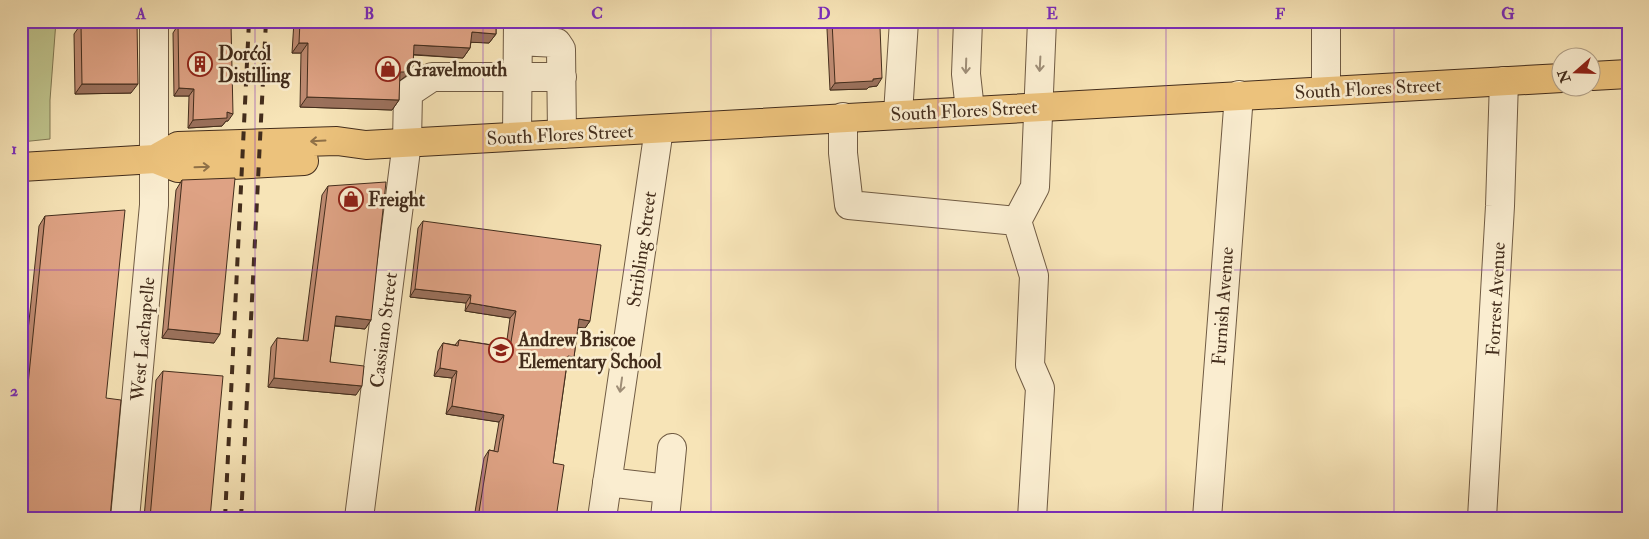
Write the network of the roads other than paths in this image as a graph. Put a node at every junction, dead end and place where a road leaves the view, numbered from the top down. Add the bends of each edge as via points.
1 (154, 21) edge
2 (904, 21) edge
3 (968, 21) edge
4 (1042, 21) edge
5 (1326, 21) edge
6 (518, 31) edge
7 (1628, 74) edge
8 (1602, 75) edge
9 (518, 76) junction
10 (562, 77) junction
11 (1552, 79) edge
12 (1504, 81) junction
13 (1326, 90) junction
14 (1239, 95) junction
15 (1040, 106) junction
16 (970, 110) junction
17 (898, 114) junction
18 (843, 117) junction
19 (659, 129) junction
20 (562, 134) junction
21 (517, 136) junction
22 (406, 142) junction
23 (155, 159) junction
24 (21, 167) edge
25 (1017, 221) junction
26 (672, 448) dead end
27 (607, 482) junction
28 (668, 489) junction
29 (125, 518) edge
30 (359, 518) edge
31 (602, 518) edge
32 (665, 518) edge
33 (1032, 518) edge
34 (1207, 518) edge
35 (1482, 518) edge

1 - 23 street, West Lachapelle
2 - 17 street
3 -> 16 street via 966,74
4 -> 15 street
5 - 13 street
6 - 9 street
6 - 10 street via 557,43 561,49
7 - 8 main road
9 - 10 street
9 - 21 street
9 - 22 street, Cassiano Street via 432,77 408,93
10 - 20 street
11 - 12 main road, South Flores Street
12 - 13 main road, South Flores Street
12 - 35 street, Forrest Avenue
13 - 14 main road, South Flores Street
14 - 15 main road, South Flores Street
14 - 34 street, Furnish Avenue
15 - 16 main road, South Flores Street
15 - 25 street via 1036,188
16 - 17 main road, South Flores Street
17 - 18 main road, South Flores Street
18 - 19 main road, South Flores Street
18 - 25 street via 850,205
19 - 20 main road, South Flores Street
19 -> 27 street, Stribling Street
20 - 21 main road, South Flores Street
21 - 22 main road, South Flores Street
22 - 23 main road, South Flores Street via 366,145 335,159 178,168
22 - 30 street, Cassiano Street
23 - 24 main road, South Flores Street
23 - 29 street, West Lachapelle via 154,205
25 - 33 street via 1034,276 1030,365 1040,388
26 - 28 street
27 - 28 street
27 - 31 street, Stribling Street
28 - 32 street

